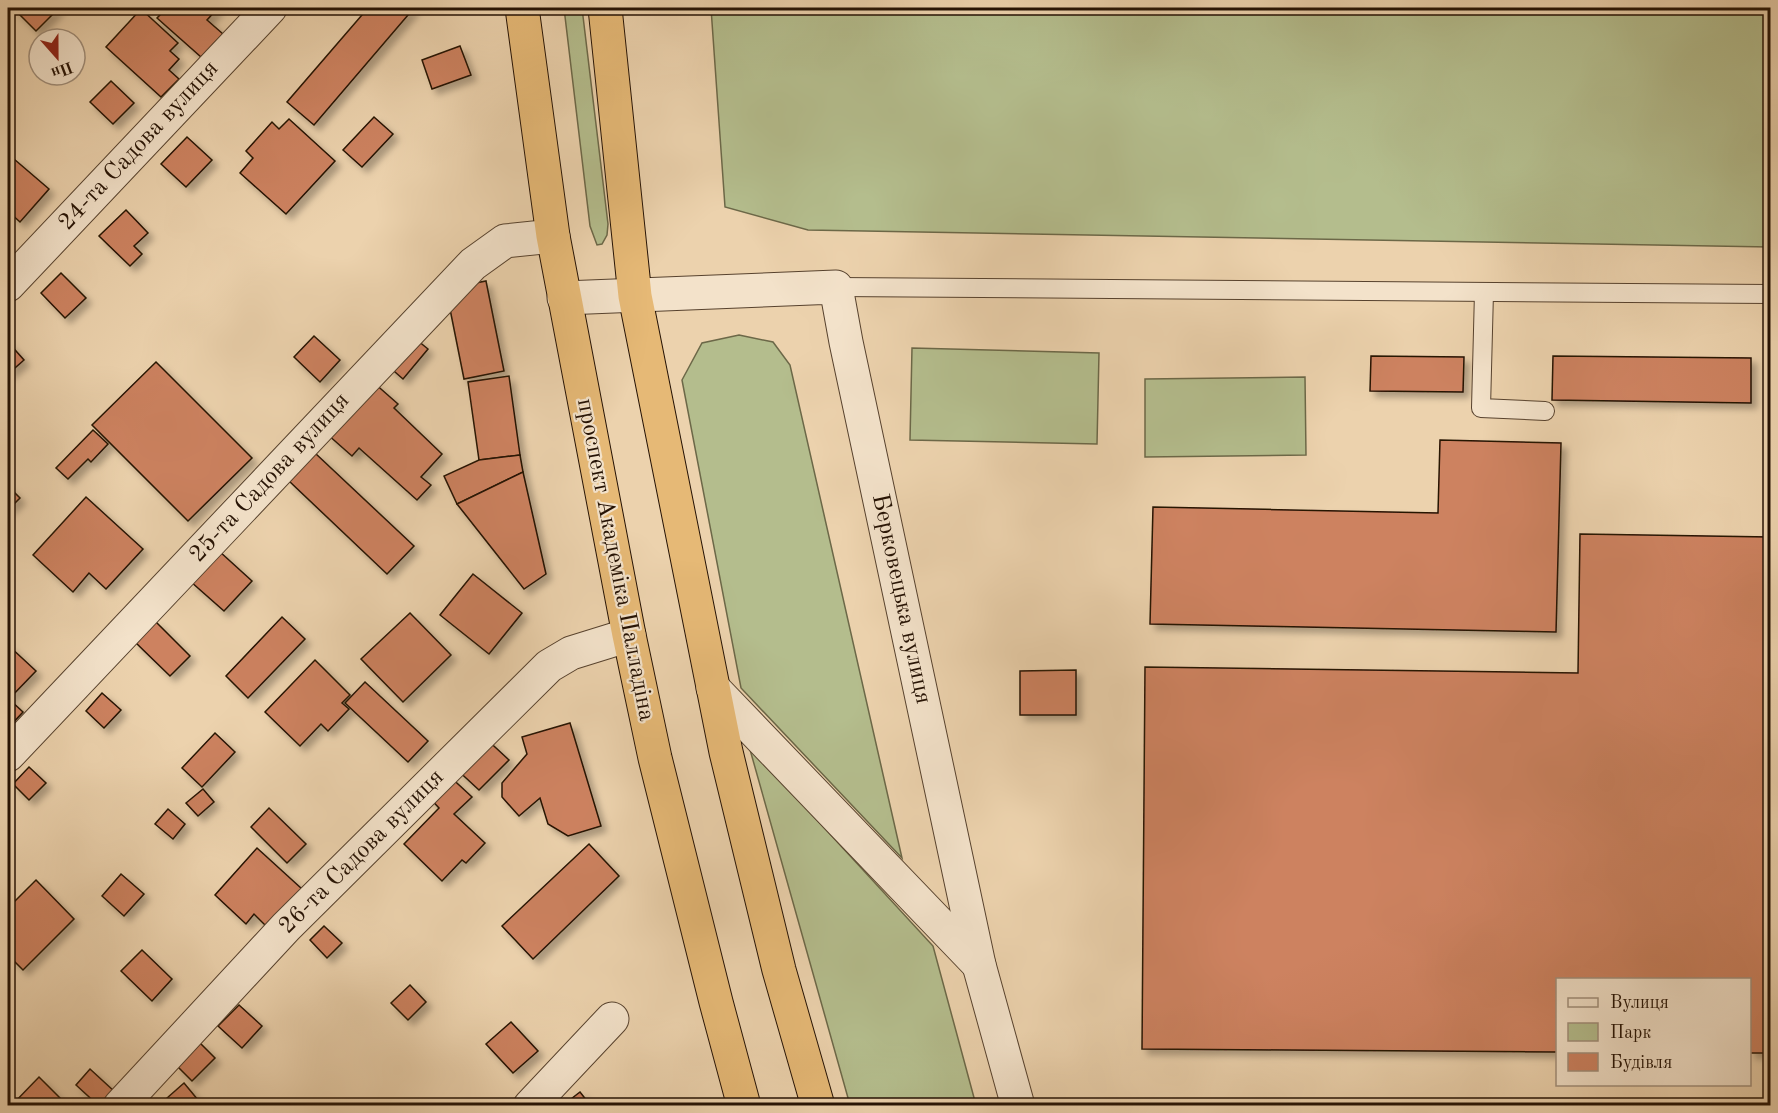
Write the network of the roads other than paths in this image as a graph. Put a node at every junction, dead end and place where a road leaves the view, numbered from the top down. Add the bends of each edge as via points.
1 (270, 8) edge
2 (522, 8) edge
3 (606, 8) edge
4 (553, 236) junction
5 (8, 285) edge
6 (836, 287) junction
7 (1484, 292) junction
8 (1770, 294) edge
9 (634, 296) junction
10 (564, 298) junction
11 (1545, 411) dead end
12 (629, 635) junction
13 (713, 688) junction
14 (8, 755) edge
15 (979, 965) junction
16 (612, 1019) dead end
17 (120, 1106) edge
18 (530, 1106) edge
19 (744, 1106) edge
20 (818, 1106) edge
21 (1018, 1106) edge

1 - 5 street, 24-та Садова вулиця
2 - 4 highway, проспект Академіка Палладіна
3 - 9 highway
4 - 10 highway, проспект Академіка Палладіна
4 - 14 street, 25-та Садова вулиця via 505,241 473,264
6 - 7 lane
6 - 9 street
6 - 15 street, Берковецька вулиця
7 - 8 lane
7 - 11 lane via 1480,408
9 - 10 street
9 - 13 highway
10 - 12 highway, проспект Академіка Палладіна
12 - 17 street, 26-та Садова вулиця via 571,653 549,666 286,927
12 - 19 highway, проспект Академіка Палладіна via 655,758
13 - 15 street
13 - 20 highway via 778,970
15 - 21 street, Берковецька вулиця
16 - 18 street

